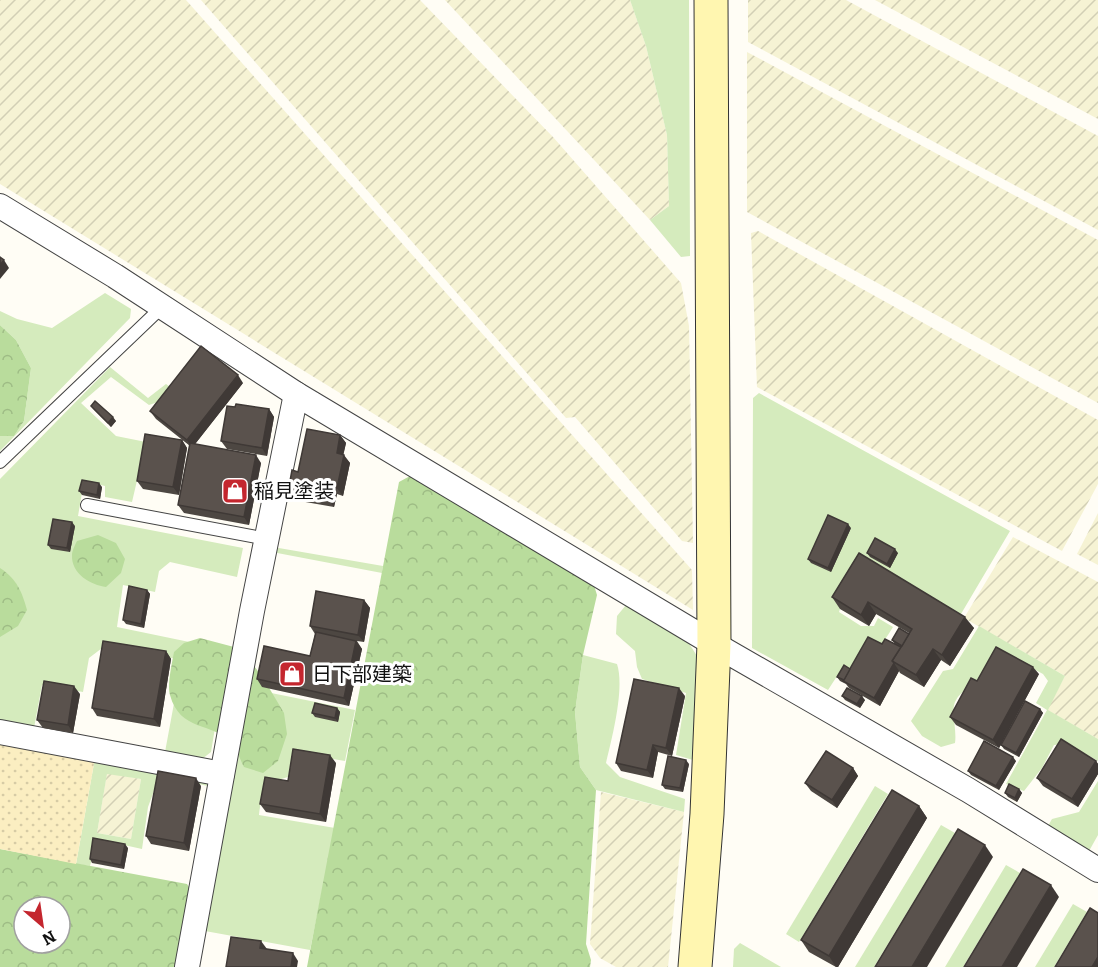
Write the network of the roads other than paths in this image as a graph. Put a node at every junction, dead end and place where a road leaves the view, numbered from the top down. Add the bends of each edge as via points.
1 (711, 0) edge
2 (0, 206) edge
3 (162, 306) junction
4 (296, 393) junction
5 (0, 462) edge
6 (87, 505) dead end
7 (267, 539) junction
8 (714, 644) junction
9 (0, 732) edge
10 (222, 774) junction
11 (1098, 870) edge
12 (187, 967) edge
13 (695, 967) edge

1 - 8 street
2 - 3 street
3 - 4 street
3 - 5 lane
4 - 7 street
4 - 8 street
6 - 7 lane
7 - 10 street
8 - 11 street via 968,790
8 - 13 street
9 - 10 street
10 - 12 street

